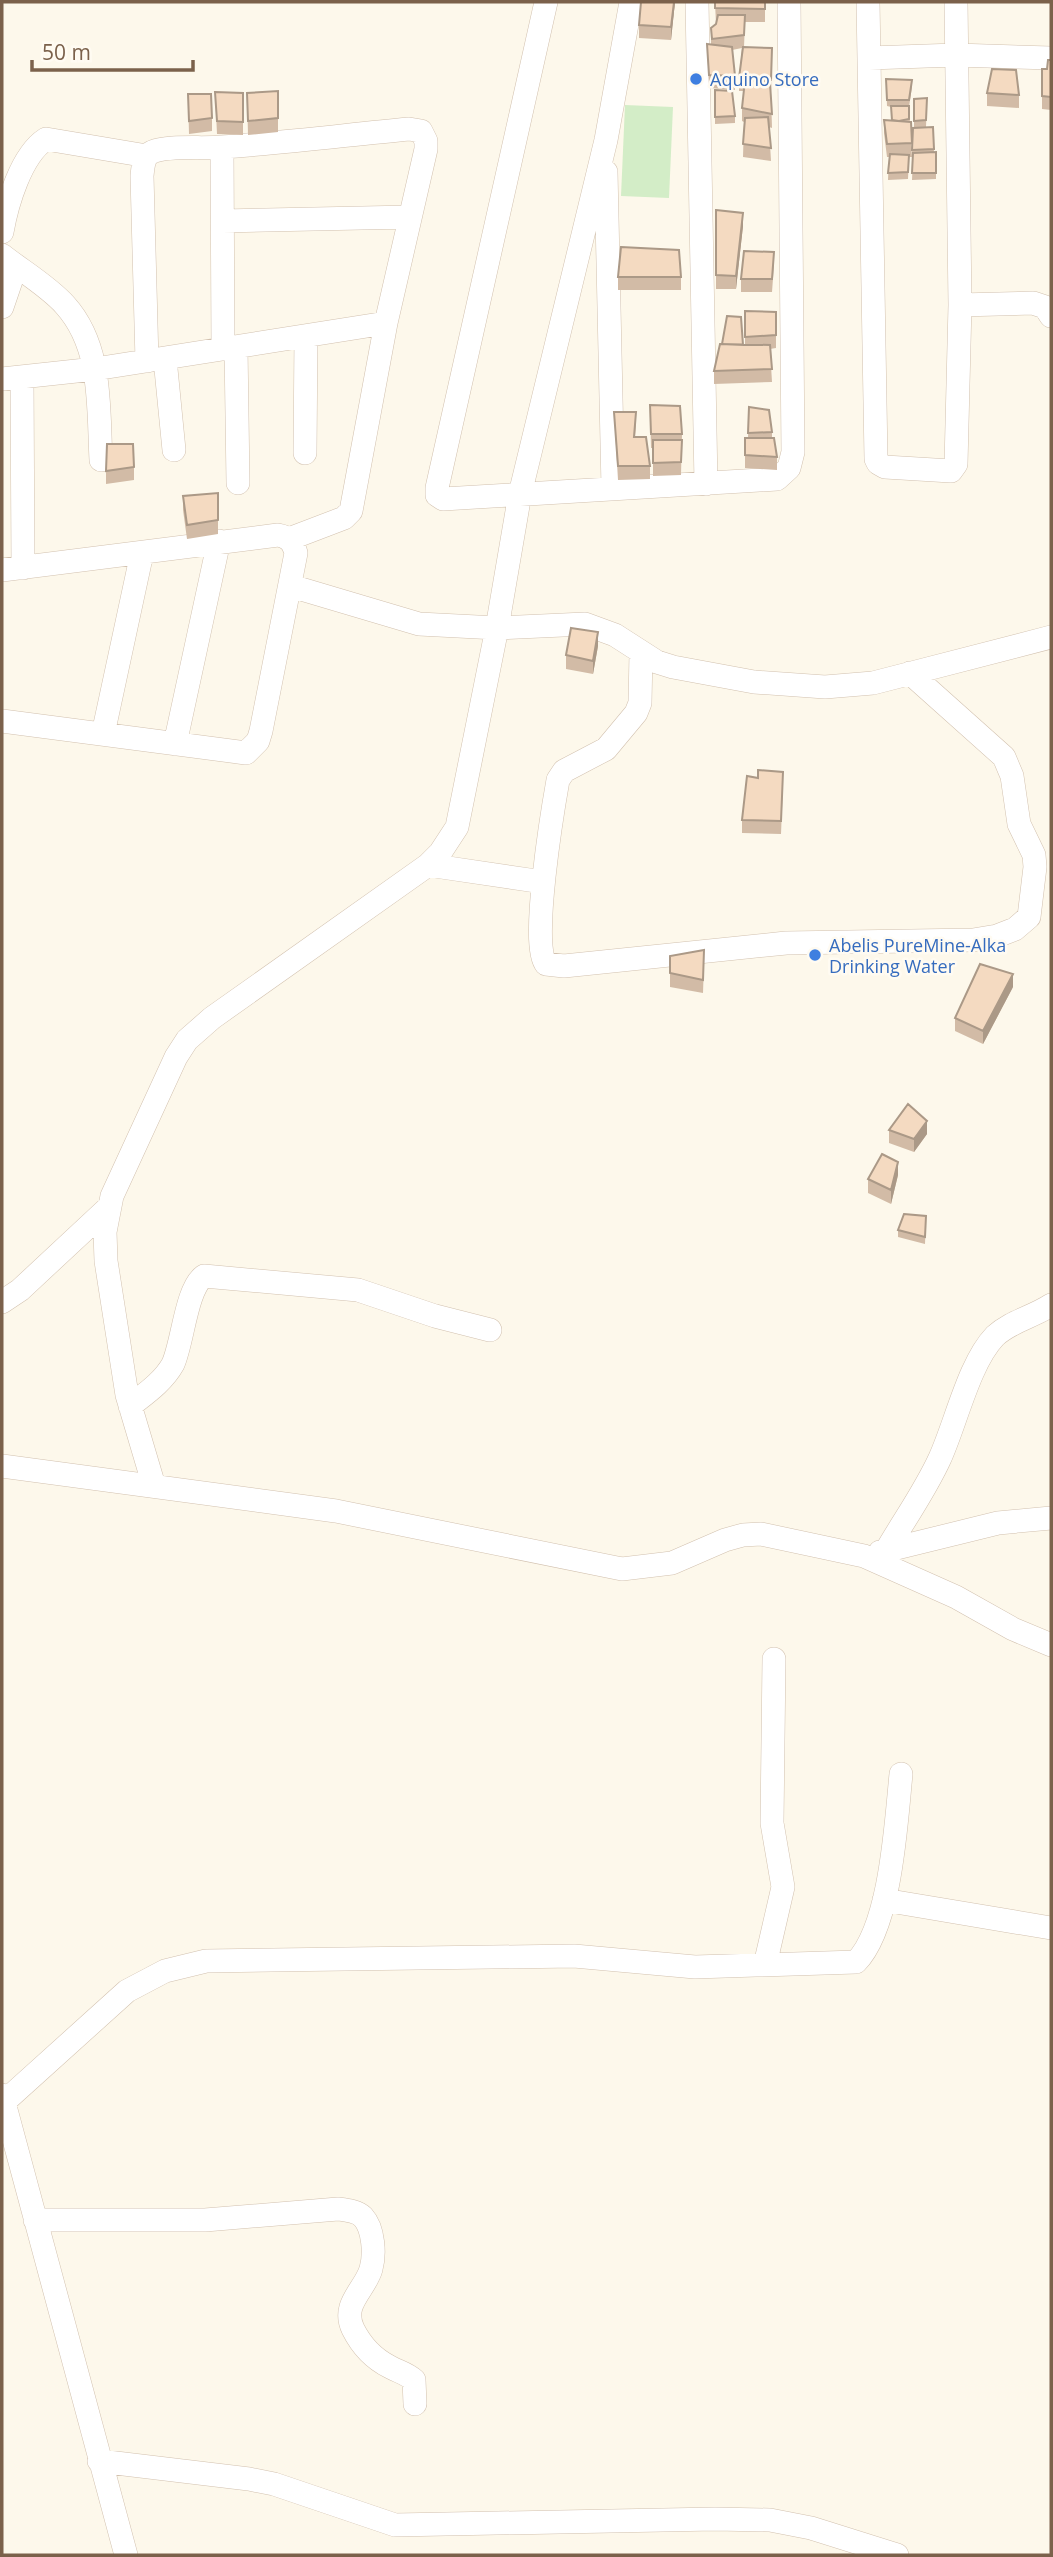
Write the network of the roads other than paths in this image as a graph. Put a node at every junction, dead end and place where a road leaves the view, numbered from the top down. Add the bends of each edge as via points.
1 (546, 2) edge
2 (631, 2) edge
3 (697, 2) edge
4 (789, 2) edge
5 (868, 2) edge
6 (956, 2) edge
7 (956, 55) junction
8 (869, 58) junction
9 (1051, 58) edge
10 (606, 140) junction
11 (222, 148) junction
12 (147, 156) junction
13 (410, 217) junction
14 (223, 221) junction
15 (2, 232) edge
16 (9, 260) edge
17 (960, 305) junction
18 (2, 307) edge
19 (1051, 316) edge
20 (386, 323) junction
21 (306, 336) junction
22 (230, 348) junction
23 (156, 360) junction
24 (95, 369) junction
25 (12, 378) edge
26 (174, 450) dead end
27 (305, 453) dead end
28 (101, 460) dead end
29 (238, 483) dead end
30 (706, 484) junction
31 (613, 488) junction
32 (520, 494) junction
33 (289, 539) junction
34 (219, 541) junction
35 (142, 553) junction
36 (12, 569) edge
37 (291, 586) junction
38 (496, 628) junction
39 (1051, 637) edge
40 (641, 653) junction
41 (910, 673) junction
42 (2, 721) edge
43 (103, 734) junction
44 (175, 744) junction
45 (428, 864) junction
46 (543, 882) junction
47 (108, 1208) junction
48 (2, 1302) edge
49 (1051, 1306) edge
50 (490, 1330) dead end
51 (130, 1406) junction
52 (2, 1466) edge
53 (154, 1486) junction
54 (1051, 1518) edge
55 (875, 1553) junction
56 (1051, 1645) edge
57 (774, 1659) dead end
58 (901, 1774) dead end
59 (884, 1900) junction
60 (1051, 1928) edge
61 (765, 1965) junction
62 (3, 2099) edge
63 (35, 2221) junction
64 (415, 2404) dead end
65 (99, 2461) junction
66 (126, 2555) edge
67 (897, 2555) edge

1 - 32 street via 436,491 445,499
2 - 10 street
3 - 30 street
4 - 30 street via 792,458 777,479
5 - 8 street
6 - 7 street
7 - 8 street
7 - 9 street
7 - 17 street
8 - 17 street via 875,454 881,466 955,468
10 - 31 street
10 - 32 street
11 - 12 street via 164,150
11 - 13 street via 421,131 426,149
11 - 14 street
12 - 15 street via 46,139 34,149 14,187
12 - 23 street via 142,176
13 - 14 street
13 - 20 street
14 - 22 street
16 - 18 street
16 - 24 street via 64,303 85,333
17 - 19 street via 1033,303 1045,307
20 - 21 street
20 - 33 street via 351,511
21 - 22 street
21 - 27 street
22 - 23 street
22 - 29 street
23 - 24 street
23 - 26 street
24 - 25 street
24 - 28 street
25 - 36 street
30 - 31 street
31 - 32 street
32 - 38 street
33 - 34 street via 278,535
33 - 37 street via 296,552
34 - 35 street
34 - 44 street
35 - 36 street
35 - 43 street
37 - 38 street via 419,624
37 - 44 street via 258,741 252,749 239,753
38 - 40 street via 585,624 615,635
38 - 45 street via 460,815 450,840
39 - 41 street
40 - 41 street via 673,667 720,677 825,687 873,683
40 - 46 street via 636,713 606,749 564,771 558,780
41 - 46 street via 1009,766 1019,824 1034,855 1032,908 1023,925 986,939 786,943 556,966 546,964 541,952
42 - 43 street
43 - 44 street
45 - 46 street
45 - 47 street via 187,1040
47 - 48 street
47 - 51 street via 106,1261
49 - 55 street via 1014,1322 995,1336 982,1354 927,1484
50 - 51 street via 358,1290 204,1276 195,1287 171,1367
51 - 53 street
52 - 53 street
53 - 55 street via 336,1511 622,1569 672,1563 743,1535
54 - 55 street via 998,1523
55 - 56 street
57 - 61 street via 772,1824 783,1887
58 - 59 street
59 - 60 street
59 - 61 street via 856,1962
61 - 62 street via 683,1966 574,1956 206,1961 165,1972 127,1991
62 - 63 street
63 - 64 street via 205,2220 352,2211 363,2217 373,2249 371,2271 352,2301 352,2327 368,2351 414,2380
63 - 65 street
65 - 66 street
65 - 67 street via 274,2484 395,2525 770,2520

